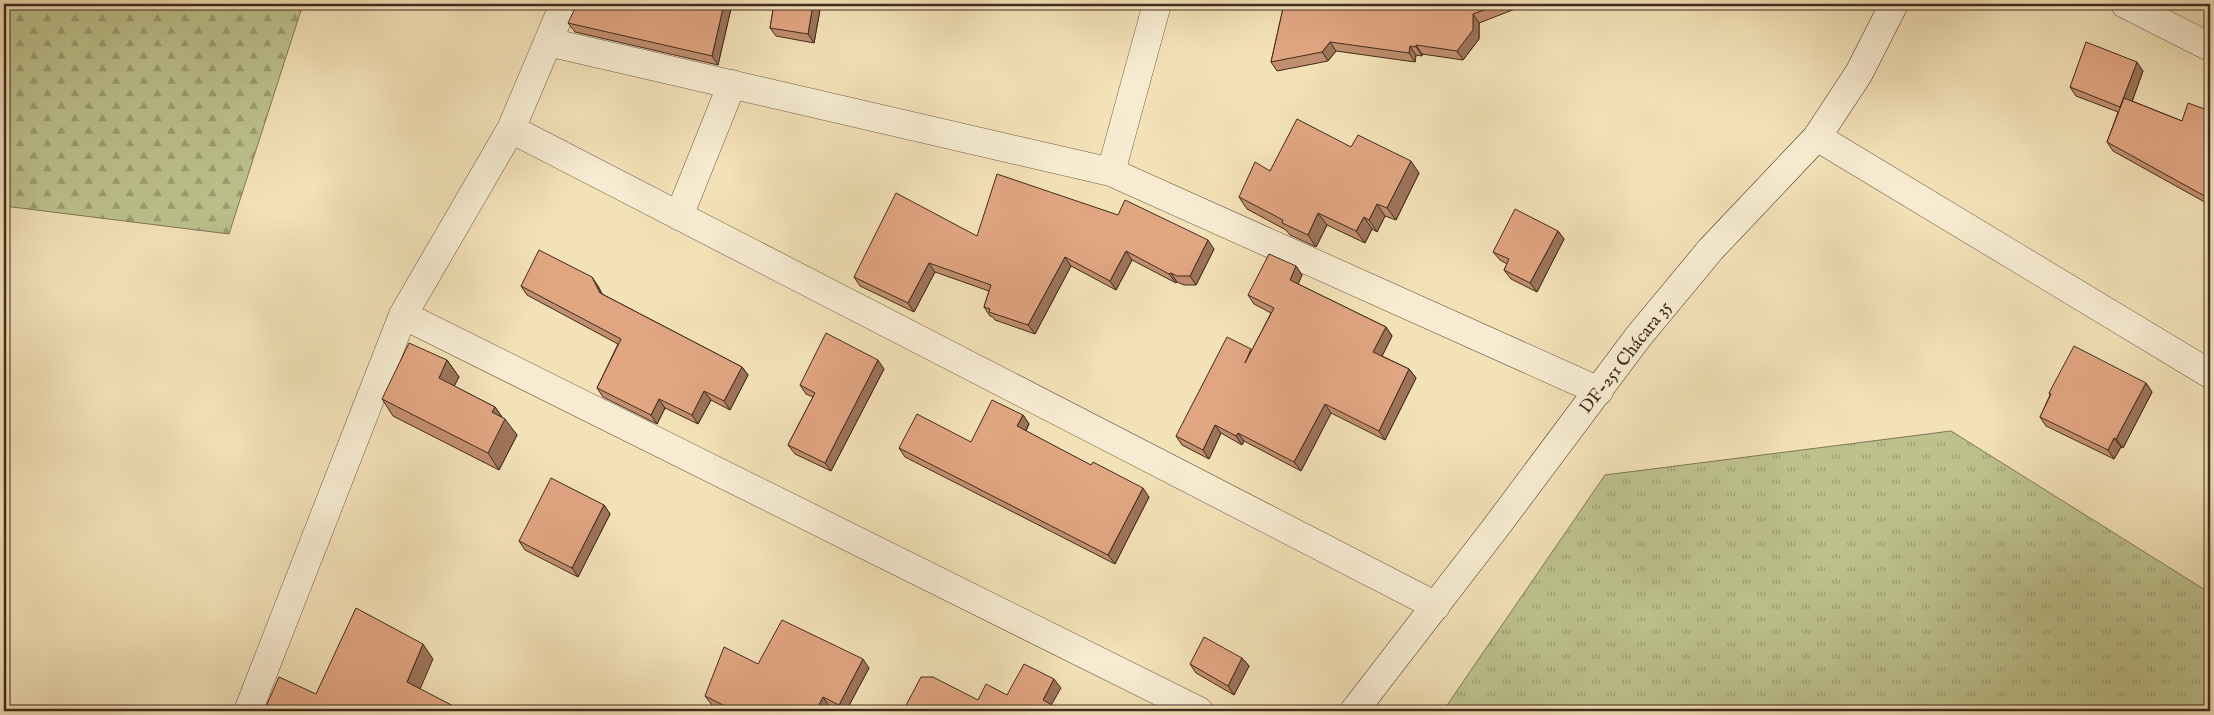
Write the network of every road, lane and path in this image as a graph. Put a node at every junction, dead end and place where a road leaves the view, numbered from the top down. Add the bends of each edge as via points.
1 (564, 4) edge
2 (1158, 4) edge
3 (1894, 4) edge
4 (2125, 4) edge
5 (548, 42) junction
6 (2210, 47) edge
7 (732, 84) junction
8 (511, 129) junction
9 (1817, 137) junction
10 (1111, 172) junction
11 (679, 216) junction
12 (403, 314) junction
13 (2210, 374) edge
14 (1599, 390) junction
15 (1436, 606) junction
16 (248, 711) edge
17 (1199, 711) edge
18 (1354, 711) edge

1 - 5 street
2 - 10 street
3 - 9 street, DF-251 Chácara 35 via 1859,73
4 - 6 street
5 - 7 street
5 - 8 street
7 - 10 street
7 - 11 street
8 - 11 street
8 - 12 street
9 - 13 street
9 - 14 street, DF-251 Chácara 35 via 1711,249
10 - 14 street
11 - 15 street
12 - 16 street
12 - 17 street
14 - 15 street, DF-251 Chácara 35
15 - 18 street, DF-251 Chácara 35

